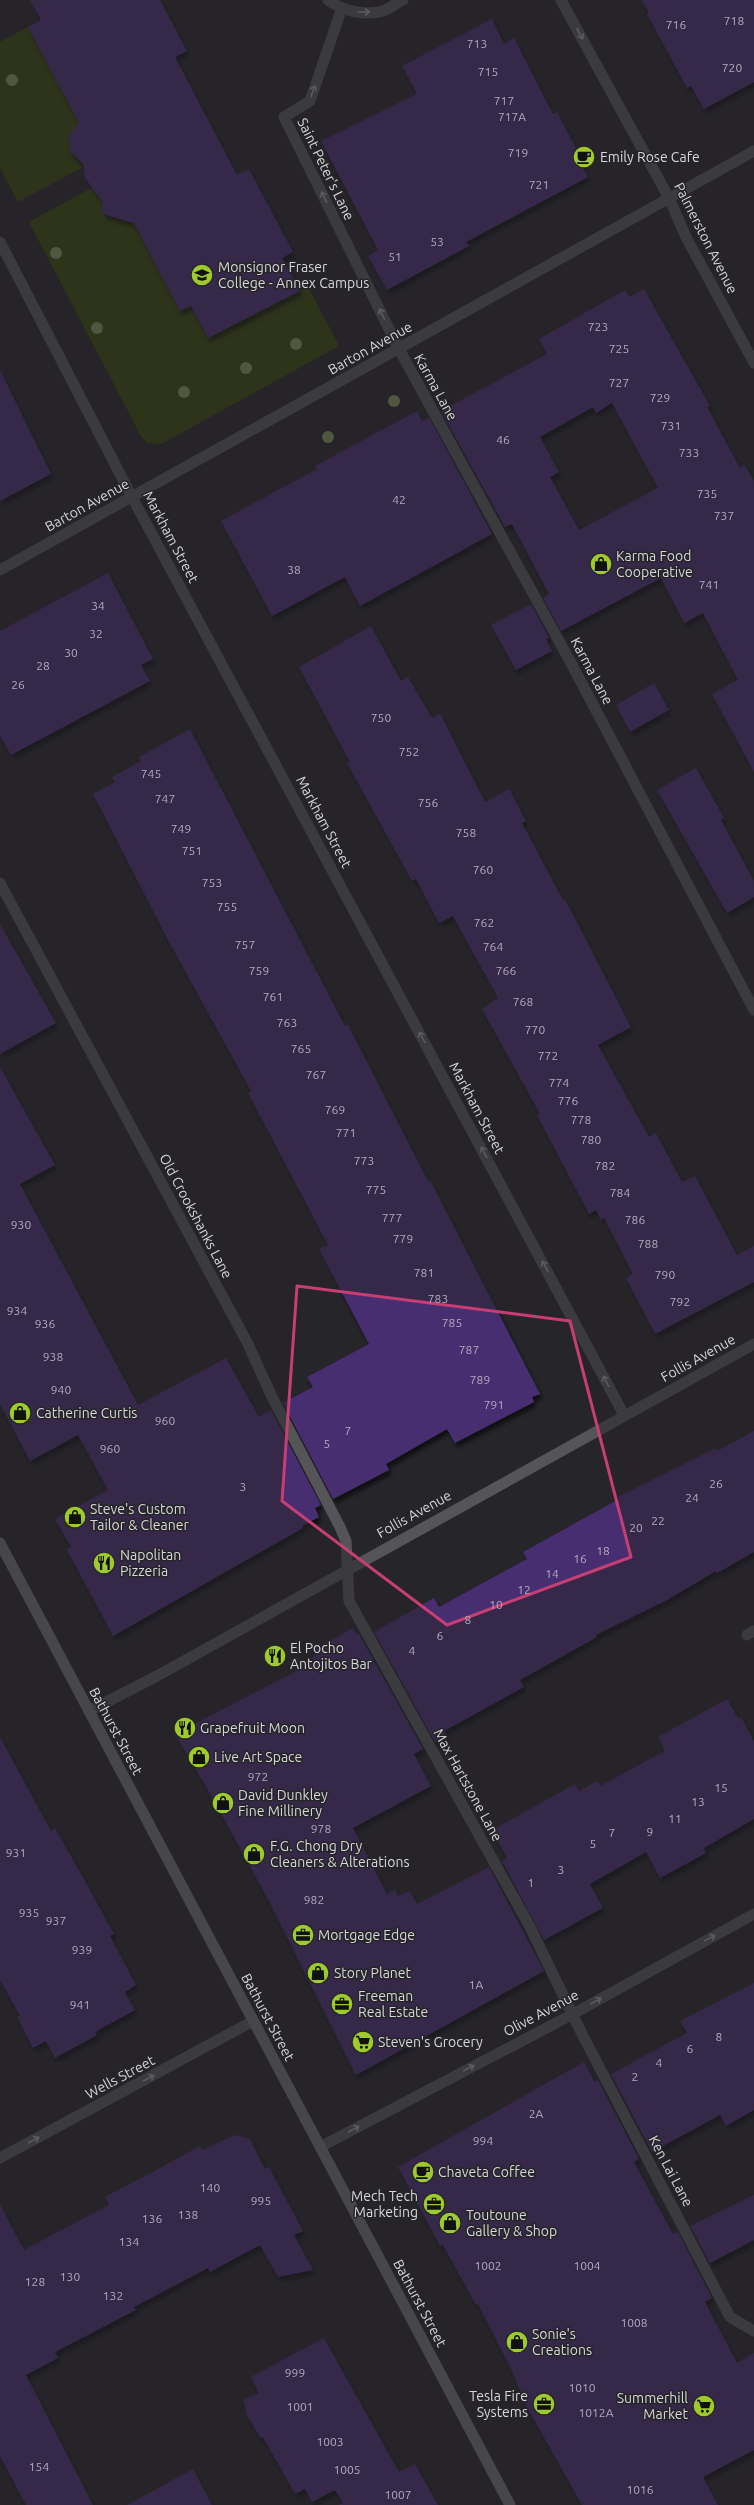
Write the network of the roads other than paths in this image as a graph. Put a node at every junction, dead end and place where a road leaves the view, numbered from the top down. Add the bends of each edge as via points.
1 (328, 0) edge
2 (403, 0) edge
3 (561, 0) edge
4 (342, 8) junction
5 (754, 151) edge
6 (669, 198) junction
7 (0, 242) edge
8 (399, 349) junction
9 (754, 363) edge
10 (132, 497) junction
11 (0, 570) edge
12 (0, 884) edge
13 (754, 1010) edge
14 (754, 1344) edge
15 (624, 1415) junction
16 (0, 1543) edge
17 (347, 1568) junction
18 (89, 1711) junction
19 (754, 1914) edge
20 (573, 2014) junction
21 (253, 2021) junction
22 (320, 2148) junction
23 (0, 2158) edge
24 (754, 2331) edge
25 (510, 2505) edge

1 - 4 street
4 -> 2 street via 356,12 383,11
3 -> 6 street, Palmerston Avenue
8 -> 4 street, Saint Peter's Lane via 284,117 310,101
5 - 6 street, Barton Avenue
6 - 8 street, Barton Avenue
6 - 9 street, Palmerston Avenue via 686,237
7 - 10 street, Markham Street
8 - 10 street, Barton Avenue
8 - 13 street, Karma Lane via 570,661
10 - 11 street, Barton Avenue
15 -> 10 street, Markham Street
12 - 17 street, Old Crookshanks Lane via 248,1344 272,1397 340,1527 346,1541
14 - 15 street, Follis Avenue
15 - 17 street, Follis Avenue
16 - 18 main road, Bathurst Street
17 - 18 street, Follis Avenue via 157,1676
17 - 20 street, Max Hartstone Lane via 349,1601 529,1925
18 - 21 main road, Bathurst Street
20 -> 19 street, Olive Avenue
22 -> 20 street, Olive Avenue
20 - 24 street, Ken Lai Lane via 730,2316
21 - 22 main road, Bathurst Street
23 -> 21 street, Wells Street
22 - 25 main road, Bathurst Street

